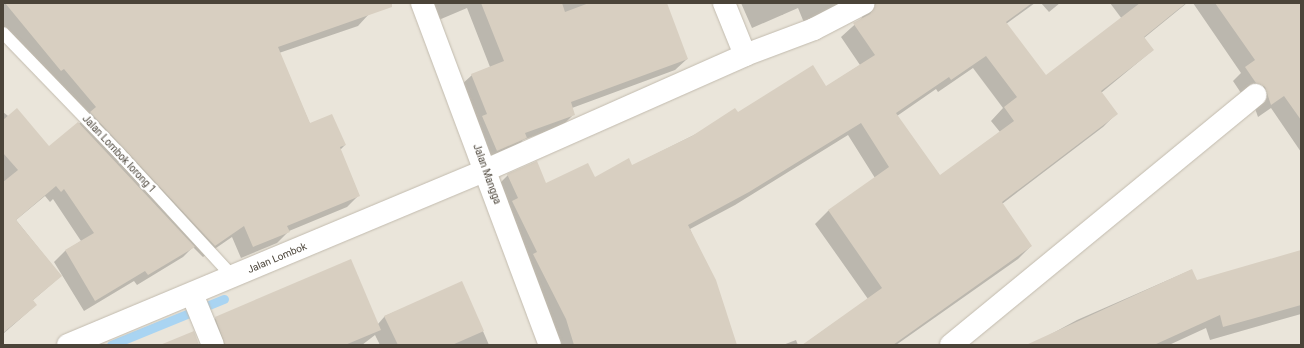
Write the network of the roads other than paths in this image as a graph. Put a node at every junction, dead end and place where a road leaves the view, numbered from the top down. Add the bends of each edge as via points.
1 (422, 3) edge
2 (724, 3) edge
3 (864, 3) edge
4 (3, 33) edge
5 (745, 55) junction
6 (1255, 95) dead end
7 (486, 170) junction
8 (232, 278) junction
9 (192, 294) junction
10 (547, 336) edge
11 (68, 345) edge
12 (213, 345) edge
13 (951, 345) edge

1 - 7 street, Jalan Mangga
2 - 5 street
3 - 5 street, Jalan Lombok via 814,29
4 - 8 lane, Jalan Lombok lorong 1 via 120,153
5 - 7 street, Jalan Lombok
6 - 13 street
7 - 8 street, Jalan Lombok
7 - 10 street, Jalan Mangga
8 - 9 street, Jalan Lombok
9 - 11 street, Jalan Lombok
9 - 12 street

